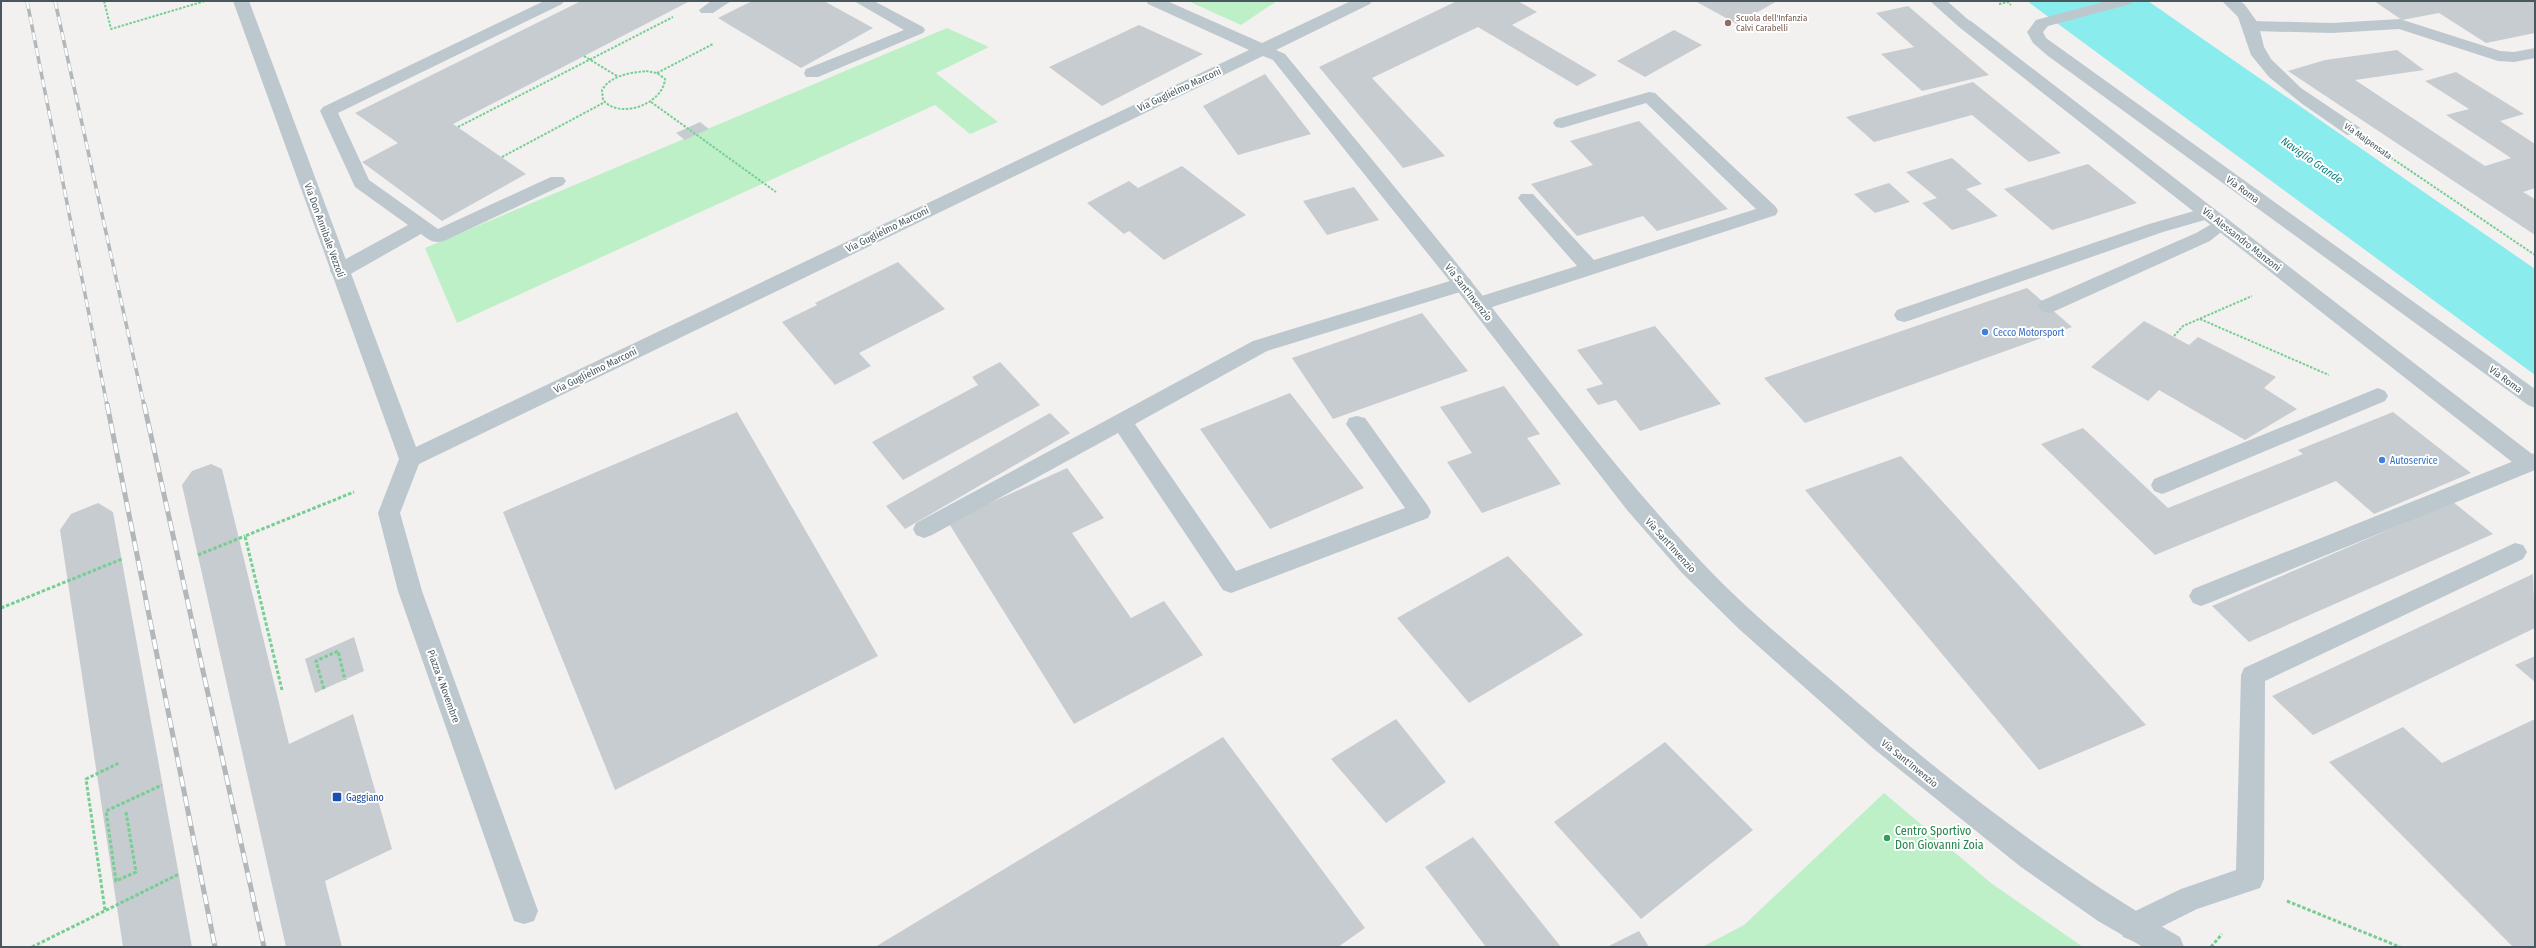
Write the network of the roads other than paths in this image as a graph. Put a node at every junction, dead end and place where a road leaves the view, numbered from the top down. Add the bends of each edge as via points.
1 (241, 1) edge
2 (556, 1) edge
3 (723, 1) edge
4 (862, 1) edge
5 (1154, 1) edge
6 (1364, 1) edge
7 (2125, 1) edge
8 (2230, 1) edge
9 (1948, 4) edge
10 (707, 10) road end
11 (2252, 26) junction
12 (1264, 50) junction
13 (2535, 53) edge
14 (812, 74) dead end
15 (1562, 122) dead end
16 (2352, 131) road end
17 (557, 181) dead end
18 (1527, 198) dead end
19 (2215, 218) junction
20 (424, 225) junction
21 (1590, 268) junction
22 (340, 271) junction
23 (1463, 284) junction
24 (1479, 304) junction
25 (2048, 306) dead end
26 (1904, 315) dead end
27 (2378, 396) road end
28 (2535, 400) edge
29 (1122, 422) junction
30 (1357, 424) dead end
31 (410, 459) junction
32 (2532, 462) edge
33 (2162, 485) dead end
34 (924, 529) dead end
35 (2515, 552) dead end
36 (2201, 596) dead end
37 (524, 911) dead end
38 (2133, 927) junction
39 (2170, 947) edge

1 - 22 street, Via Don Annibale Vezzoli
2 - 20 street via 329,111 361,183
3 - 10 street
4 - 14 street via 917,30
5 - 12 street, Via Sant'Invenzio
6 - 12 street, Via Guglielmo Marconi
7 - 28 street, Via Roma via 2038,26 2035,32 2039,40 2054,53
8 - 11 street, Via Malpensata via 2246,14
9 - 19 street, Via Alessandro Manzoni via 1966,24
11 - 13 street via 2332,28 2400,24 2498,56 2514,57
11 - 16 street, Via Malpensata via 2256,46 2268,66 2298,92
12 - 23 street, Via Sant'Invenzio via 1279,57
12 - 31 street, Via Guglielmo Marconi via 1168,93
15 - 21 street via 1649,97 1769,211
17 - 20 street via 437,237
18 - 21 street
19 - 25 street via 2203,237
19 - 26 street via 2156,228
19 - 32 street, Via Alessandro Manzoni
20 - 22 street
21 - 24 street
22 - 31 street, Via Don Annibale Vezzoli
23 - 24 street, Via Sant'Invenzio
23 - 29 street via 1260,346
24 - 38 street, Via Sant'Invenzio via 1635,504 1690,566 1747,622 1882,741 1961,804 2031,858
27 - 33 street
29 - 30 street via 1232,583 1420,512
29 - 34 street
31 - 37 street, Piazza 4 Novembre via 389,513 410,591
32 - 36 street
35 - 38 street via 2253,675 2250,879 2191,898
38 - 39 street, Via Sant'Invenzio

